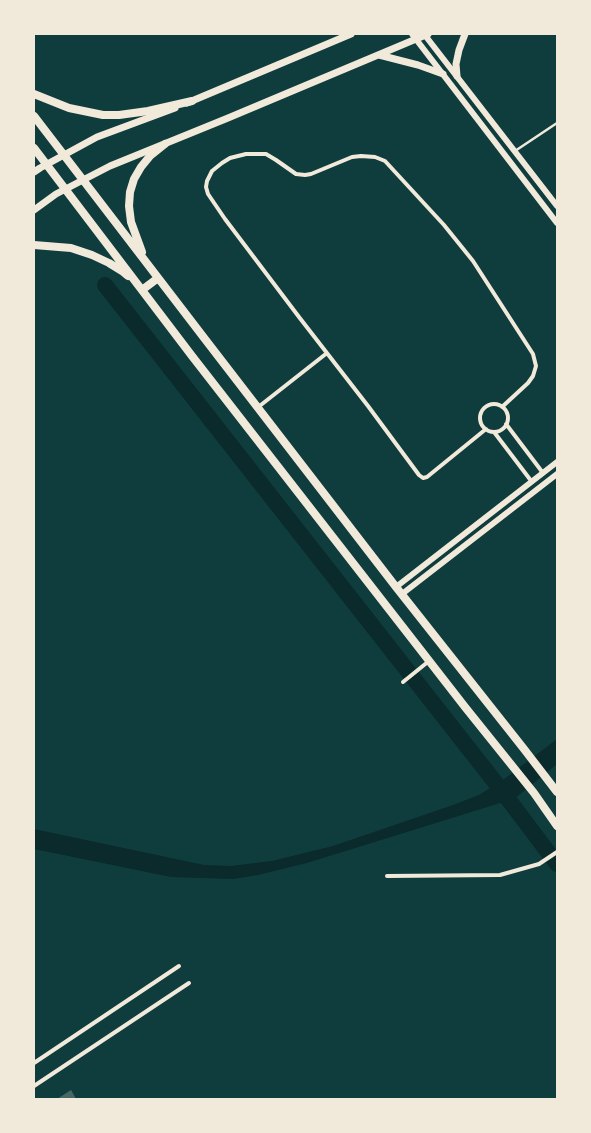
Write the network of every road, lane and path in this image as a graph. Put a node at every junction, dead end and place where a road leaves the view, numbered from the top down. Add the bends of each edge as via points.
1 (335, 34) edge
2 (351, 34) edge
3 (426, 34) edge
4 (466, 34) edge
5 (414, 36) edge
6 (330, 43) junction
7 (379, 55) junction
8 (443, 74) junction
9 (457, 76) junction
10 (34, 94) edge
11 (192, 101) junction
12 (34, 116) edge
13 (557, 123) edge
14 (165, 144) junction
15 (34, 148) edge
16 (514, 151) junction
17 (64, 155) junction
18 (46, 164) junction
19 (34, 172) edge
20 (83, 180) junction
21 (66, 190) junction
22 (557, 206) edge
23 (34, 210) edge
24 (557, 223) edge
25 (34, 245) edge
26 (146, 262) junction
27 (158, 278) junction
28 (140, 286) junction
29 (327, 353) junction
30 (502, 407) junction
31 (257, 408) junction
32 (506, 424) junction
33 (486, 430) junction
34 (494, 432) junction
35 (557, 462) edge
36 (543, 473) junction
37 (557, 474) edge
38 (532, 482) junction
39 (396, 586) junction
40 (402, 594) junction
41 (426, 664) junction
42 (403, 682) dead end
43 (554, 789) edge
44 (557, 826) edge
45 (557, 852) edge
46 (387, 876) dead end
47 (179, 966) dead end
48 (189, 983) dead end
49 (34, 1063) edge
50 (34, 1086) edge

1 - 6 main road
2 - 6 main road
3 - 5 main road
3 - 9 street
4 - 9 main road via 456,64
5 - 7 main road
5 - 8 street
6 - 11 main road
7 - 8 main road
7 - 14 main road
8 - 24 street
9 - 16 street
10 - 11 highway via 69,108 102,115 148,111
11 - 17 main road via 97,137
12 - 17 highway
13 - 16 lane
14 - 20 main road
14 - 26 highway via 141,167 130,192 131,222
15 - 18 highway
16 - 22 street
17 - 18 main road
17 - 20 highway
18 - 19 main road
18 - 21 highway
20 - 21 main road
20 - 26 highway
21 - 23 main road
21 - 28 highway
25 - 28 highway via 71,248 92,255 122,271
26 - 27 highway
27 - 28 highway
27 - 31 highway
28 - 41 highway
29 - 30 street via 229,226 208,194 207,181 212,171 230,158 246,154 266,154 296,174 304,175 352,157 375,157 384,161 473,261 533,354 536,366 533,376
29 - 31 street
29 - 33 street via 423,478
30 - 32 street via 507,416
30 - 33 street via 492,404 484,408 480,417
31 - 39 highway
32 - 34 street via 501,430
32 - 36 street
33 - 34 street
34 - 38 street
35 - 36 street
36 - 38 street
37 - 40 street
38 - 39 street
39 - 40 highway
40 - 43 highway
41 - 42 street
41 - 44 highway via 509,761
45 - 46 street via 539,864 500,876
47 - 49 street
48 - 50 street

